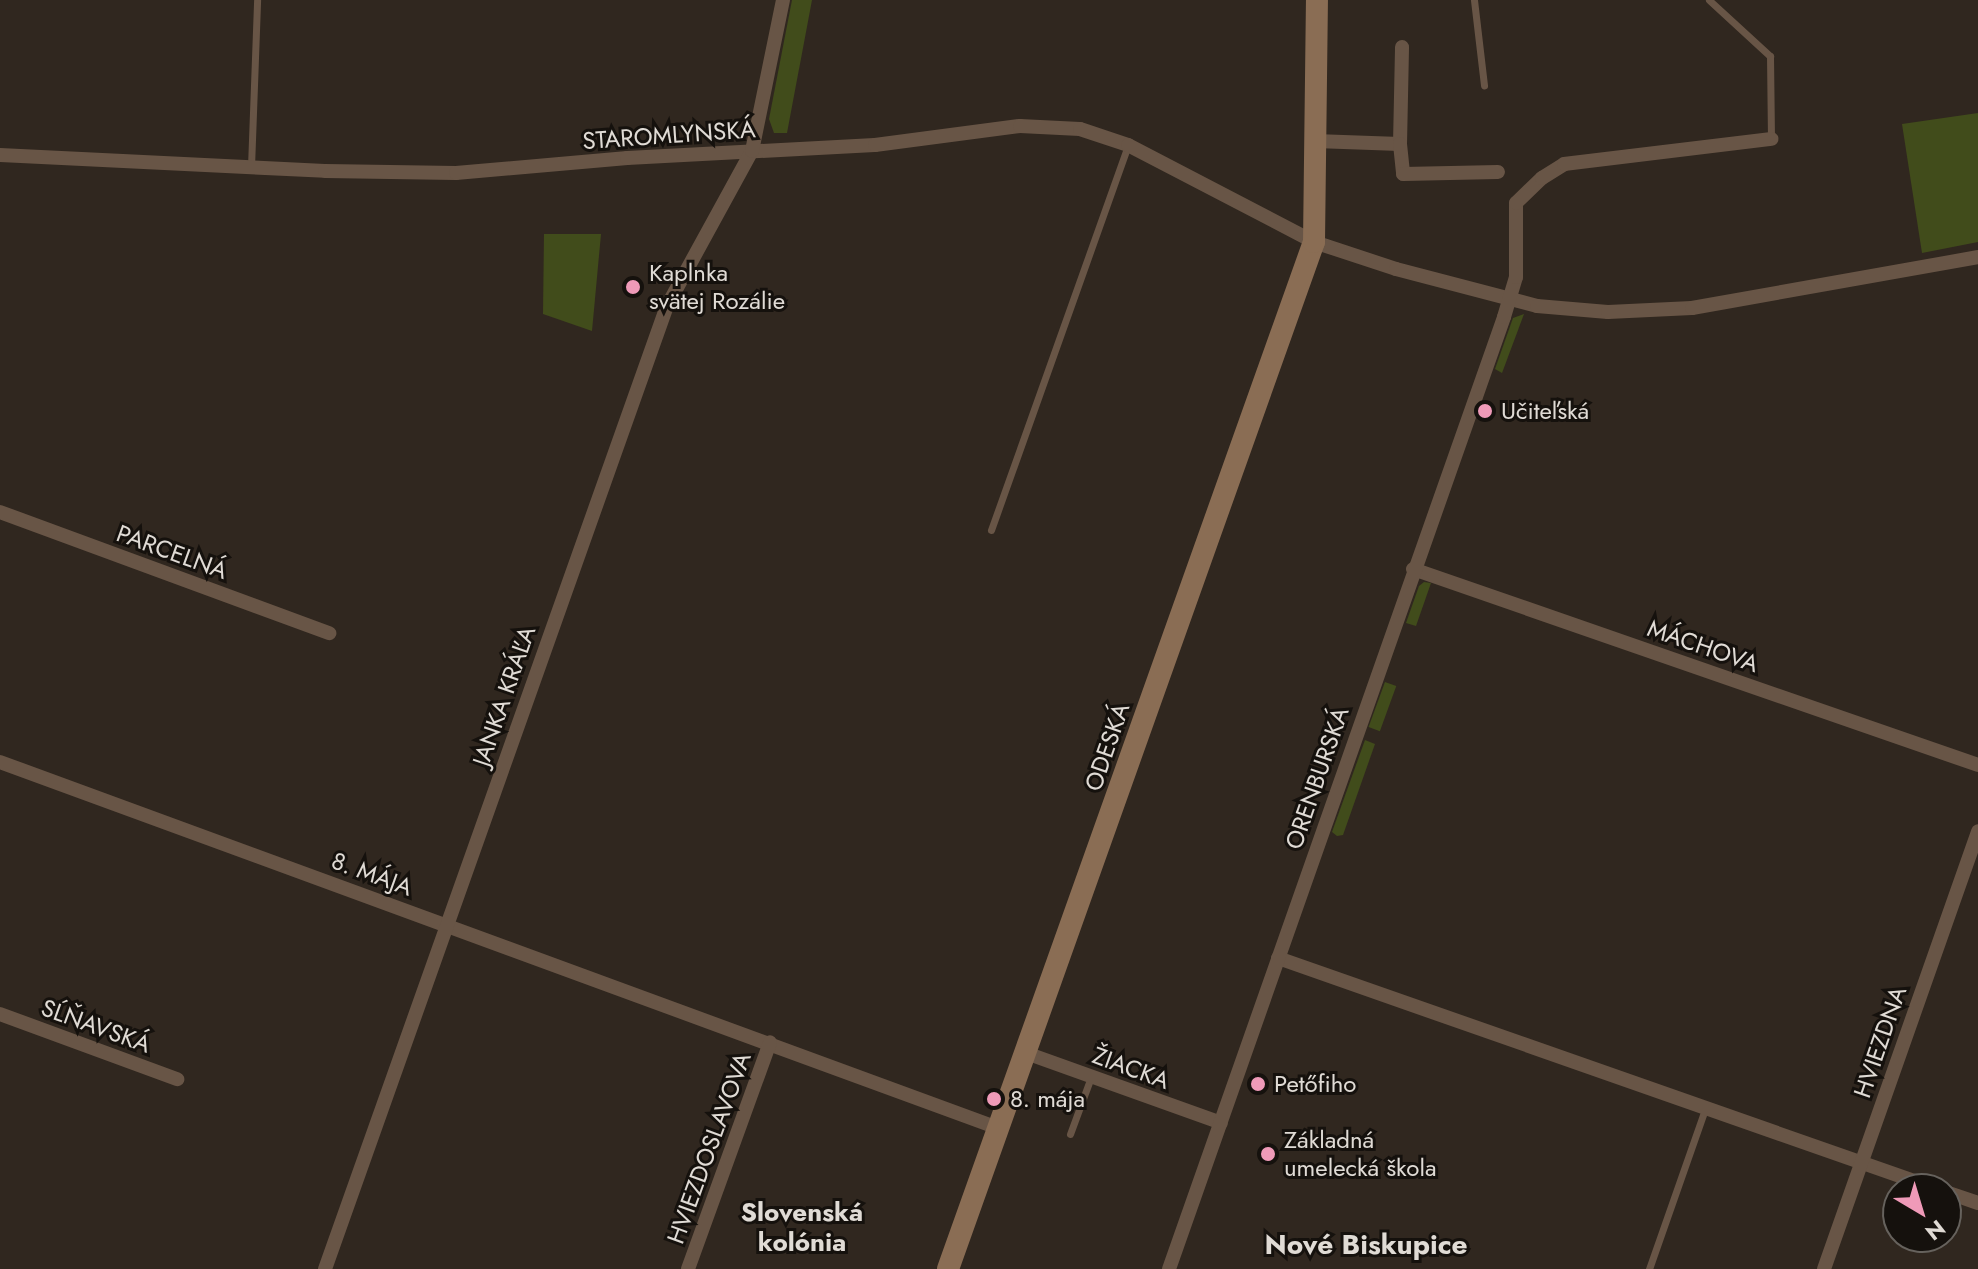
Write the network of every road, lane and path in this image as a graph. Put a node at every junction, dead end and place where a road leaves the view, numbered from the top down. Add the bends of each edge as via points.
1 (257, 0) edge
2 (783, 0) edge
3 (1317, 0) edge
4 (1474, 0) edge
5 (1709, 0) edge
6 (1402, 47) dead end
7 (1484, 85) dead end
8 (1771, 139) joint
9 (1315, 141) junction
10 (1400, 144) junction
11 (1128, 145) junction
12 (752, 151) junction
13 (0, 155) edge
14 (251, 167) junction
15 (1498, 172) dead end
16 (1314, 242) junction
17 (1978, 257) edge
18 (1509, 301) junction
19 (0, 512) edge
20 (991, 530) dead end
21 (1413, 569) junction
22 (329, 633) dead end
23 (0, 762) edge
24 (1978, 765) edge
25 (1978, 831) edge
26 (447, 925) junction
27 (1278, 958) junction
28 (0, 1014) edge
29 (770, 1042) junction
30 (1026, 1053) junction
31 (1091, 1077) junction
32 (177, 1079) dead end
33 (1705, 1108) junction
34 (1221, 1123) junction
35 (998, 1128) junction
36 (1070, 1134) dead end
37 (1861, 1163) junction
38 (1890, 1173) edge
39 (325, 1269) edge
40 (688, 1269) edge
41 (948, 1269) edge
42 (1169, 1269) edge
43 (1649, 1269) edge
44 (1824, 1269) edge

1 - 14 lane
2 - 12 street, JANKA KRÁĽA
3 - 9 street, ODESKÁ
4 - 7 lane
5 - 8 lane via 1770,56
6 - 10 street
8 - 18 street via 1558,166 1516,203 1516,277
9 - 10 street
9 - 16 street, ODESKÁ
10 - 15 street via 1403,174
11 - 12 street, STAROMLYNSKÁ via 1080,129 1020,126 875,145
11 - 16 street, STAROMLYNSKÁ
11 - 20 lane
12 - 14 street, STAROMLYNSKÁ via 456,173
12 - 26 street, JANKA KRÁĽA via 667,306
13 - 14 street, STAROMLYNSKÁ
16 - 18 street
16 - 30 street, ODESKÁ
17 - 18 street via 1692,308 1577,311
18 - 21 street, ORENBURSKÁ
19 - 22 street, PARCELNÁ
21 - 24 street, MÁCHOVA
21 - 27 street, ORENBURSKÁ
23 - 26 street, 8. MÁJA
25 - 37 street, HVIEZDNA
26 - 29 street, 8. MÁJA
26 - 39 street, JANKA KRÁĽA
27 - 33 street
27 - 34 street, ORENBURSKÁ
28 - 32 street, SĹŇAVSKÁ
29 - 35 street, 8. MÁJA
29 - 40 street, HVIEZDOSLAVOVA
30 - 31 street, ŽIACKA
30 - 35 street, ODESKÁ
31 - 34 street, ŽIACKA
31 - 36 lane
33 - 37 street
33 - 43 lane
34 - 42 street, ORENBURSKÁ
35 - 41 street, ODESKÁ
37 - 38 street
37 - 44 street, HVIEZDNA

